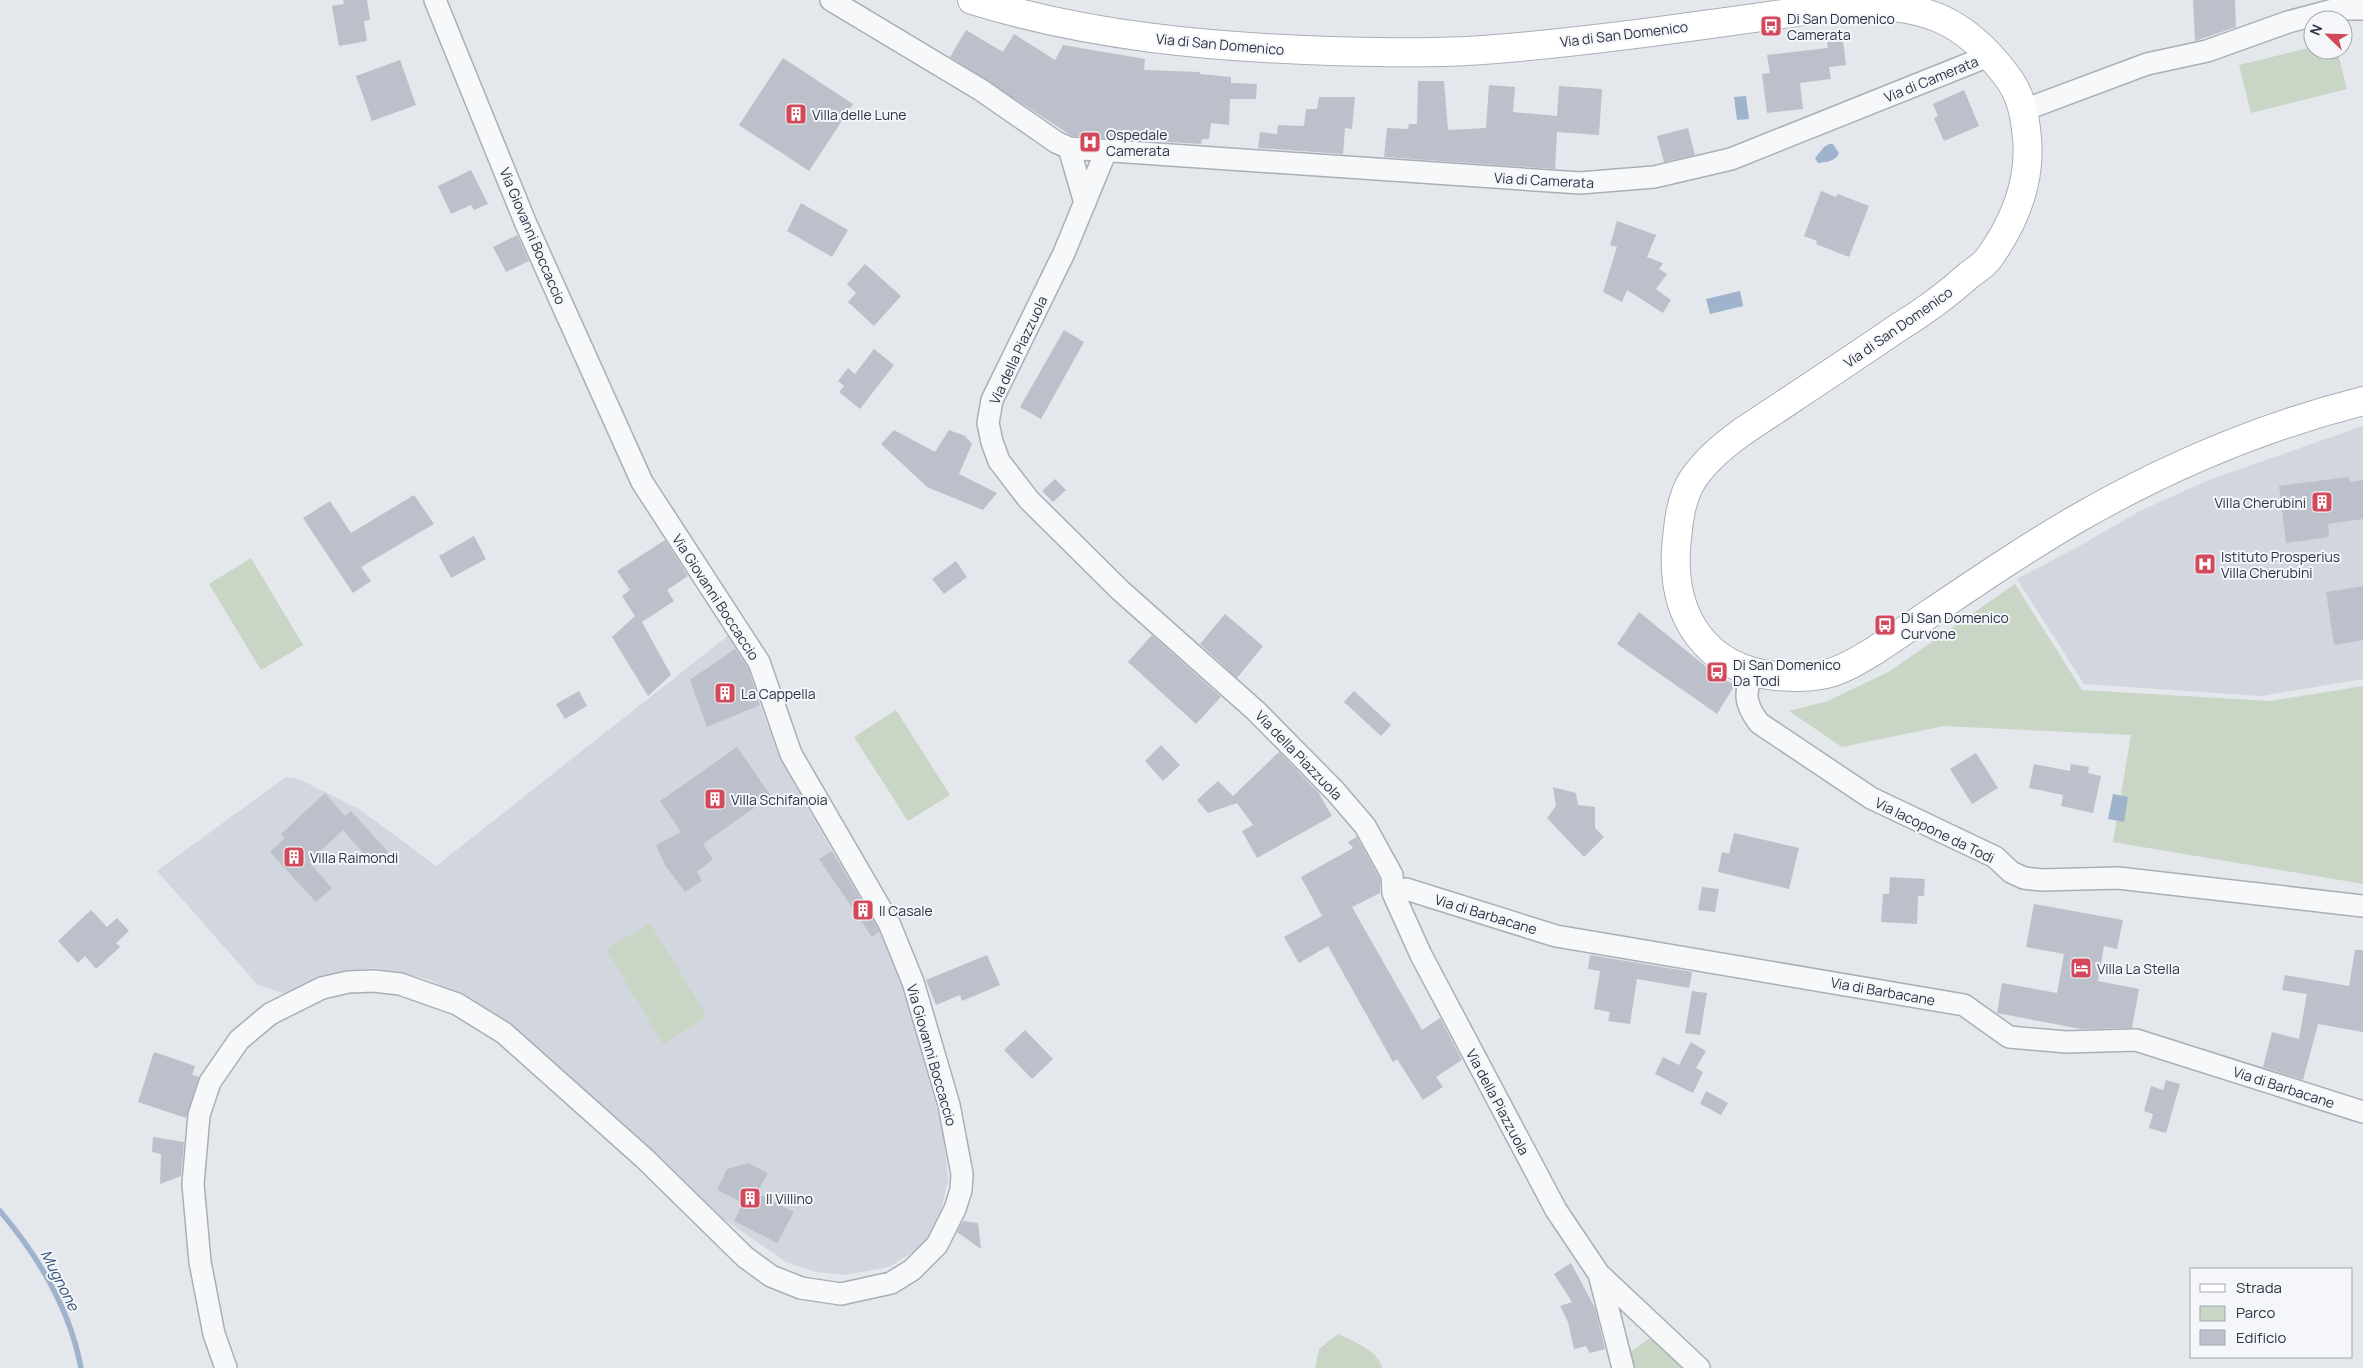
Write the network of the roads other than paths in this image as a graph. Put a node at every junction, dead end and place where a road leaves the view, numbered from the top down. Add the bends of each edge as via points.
1 (435, 0) edge
2 (831, 0) edge
3 (972, 0) edge
4 (2363, 9) edge
5 (1991, 55) junction
6 (2024, 110) junction
7 (1069, 148) junction
8 (1106, 151) junction
9 (1085, 203) junction
10 (2363, 401) edge
11 (1752, 672) junction
12 (1393, 893) junction
13 (2363, 906) edge
14 (2363, 1112) edge
15 (1599, 1274) junction
16 (226, 1368) edge
17 (1623, 1368) edge
18 (1699, 1368) edge

1 - 16 street, Via Giovanni Boccaccio via 526,224 642,482 758,662 790,754 889,923 913,982 949,1105 962,1174 961,1190 937,1245 926,1258 898,1279 863,1291 841,1294 801,1288 771,1276 745,1257 644,1158 504,1033 457,1004 400,984 374,980 322,988 270,1014 239,1040 210,1082 199,1115 193,1184 200,1262 214,1334
2 - 7 street via 981,90
3 - 5 main road, Via di San Domenico via 1052,21 1146,38 1245,48 1373,52 1494,49 1856,4 1894,5 1925,11 1958,27
4 - 6 street via 2337,9 2288,22 2207,51 2147,64
5 - 6 main road, Via di San Domenico via 2011,80
5 - 8 street, Via di Camerata via 1731,159 1615,181 1580,183
6 - 11 main road, Via di San Domenico via 2028,153 2025,185 2011,224 1988,260 1940,300 1712,454 1692,481 1681,510 1676,584 1690,622 1708,648 1725,661
7 - 8 street
7 - 9 street
8 - 9 street, Via della Piazzuola
9 - 12 street, Via della Piazzuola via 992,400 988,423 999,460 1028,500 1121,591 1256,711 1335,791 1365,826 1392,875
10 - 11 main road, Via di San Domenico via 2298,419 2203,454 2131,489 2079,517 1874,651 1839,670 1796,677
11 - 13 street, Via Iacopone da Todi via 1746,698 1760,723 1871,798 1995,857 2011,872 2024,878 2118,878
12 - 14 street, Via di Barbacane via 1406,889 1556,936 1964,1005 2009,1037 2066,1042 2136,1040
12 - 15 street, Via della Piazzuola via 1421,955 1556,1210
15 - 17 street, Via della Piazzuola
15 - 18 street

